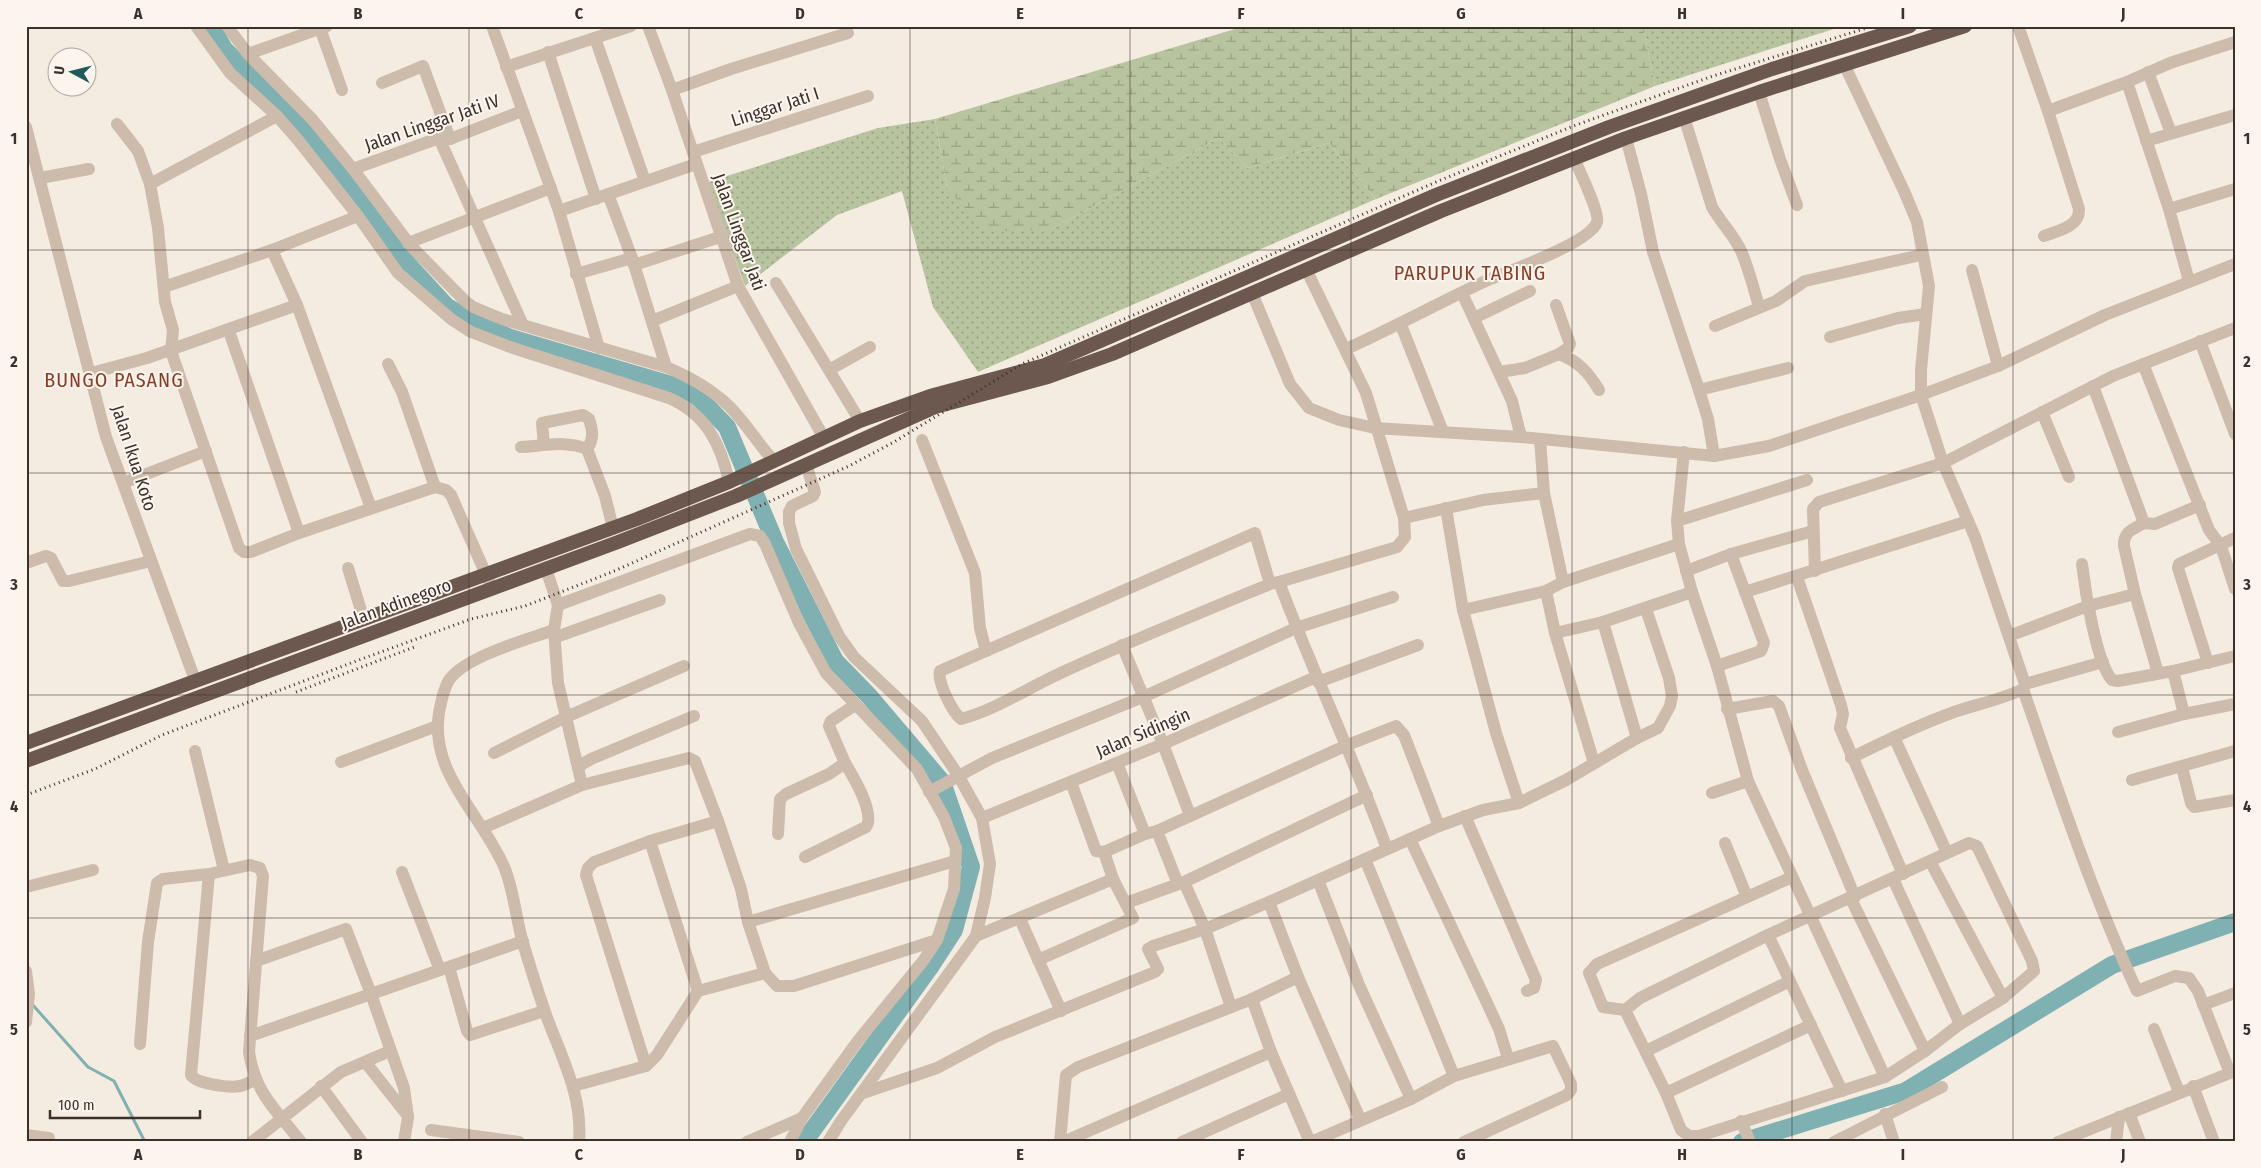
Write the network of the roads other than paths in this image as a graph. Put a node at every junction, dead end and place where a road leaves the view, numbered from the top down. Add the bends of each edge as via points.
1 (196, 26) edge
2 (228, 26) edge
3 (492, 26) edge
4 (631, 26) edge
5 (648, 26) edge
6 (1910, 26) edge
7 (1965, 26) edge
8 (2018, 26) edge
9 (323, 27) edge
10 (848, 33) dead end
11 (595, 38) junction
12 (2235, 42) edge
13 (548, 52) junction
14 (248, 54) junction
15 (1844, 64) junction
16 (506, 67) junction
17 (1772, 69) junction
18 (2148, 72) junction
19 (2126, 82) junction
20 (382, 83) dead end
21 (1778, 85) junction
22 (342, 90) dead end
23 (672, 90) junction
24 (1759, 92) junction
25 (868, 96) dead end
26 (522, 111) junction
27 (2048, 111) junction
28 (2235, 115) edge
29 (277, 116) junction
30 (1684, 117) junction
31 (117, 124) dead end
32 (26, 126) edge
33 (2171, 134) junction
34 (444, 138) junction
35 (1626, 138) junction
36 (2146, 141) junction
37 (694, 158) junction
38 (1574, 158) junction
39 (89, 169) dead end
40 (353, 169) junction
41 (40, 178) junction
42 (646, 181) junction
43 (150, 184) junction
44 (551, 188) junction
45 (2235, 189) edge
46 (1436, 195) junction
47 (602, 196) junction
48 (1797, 205) dead end
49 (2169, 209) junction
50 (559, 211) junction
51 (1441, 211) junction
52 (358, 216) junction
53 (474, 216) junction
54 (2044, 236) dead end
55 (720, 237) junction
56 (408, 243) junction
57 (272, 250) junction
58 (1922, 255) junction
59 (633, 262) junction
60 (2234, 265) edge
61 (1306, 269) junction
62 (1972, 270) dead end
63 (576, 274) junction
64 (2189, 281) junction
65 (776, 283) dead end
66 (738, 286) junction
67 (164, 287) junction
68 (1530, 291) dead end
69 (1252, 293) junction
70 (1462, 293) junction
71 (297, 305) junction
72 (1556, 305) dead end
73 (1759, 307) junction
74 (1926, 314) junction
75 (1474, 318) junction
76 (652, 321) junction
77 (522, 323) junction
78 (1400, 325) junction
79 (1715, 326) dead end
80 (2235, 328) edge
81 (226, 330) junction
82 (1830, 337) dead end
83 (2200, 341) junction
84 (870, 347) dead end
85 (599, 348) junction
86 (1346, 349) junction
87 (170, 351) junction
88 (1559, 354) junction
89 (388, 364) dead end
90 (2143, 364) junction
91 (1998, 366) junction
92 (666, 367) junction
93 (1788, 368) dead end
94 (829, 370) junction
95 (1046, 371) junction
96 (91, 372) junction
97 (1499, 372) junction
98 (2093, 386) junction
99 (1599, 390) dead end
100 (1699, 390) junction
101 (1921, 396) junction
102 (2042, 412) junction
103 (860, 421) junction
104 (1375, 428) junction
105 (1442, 432) junction
106 (2235, 434) edge
107 (1521, 437) junction
108 (824, 438) junction
109 (1540, 439) junction
110 (922, 440) dead end
111 (544, 446) junction
112 (521, 447) dead end
113 (587, 449) junction
114 (206, 451) junction
115 (1684, 452) junction
116 (1714, 456) junction
117 (772, 462) junction
118 (1943, 463) junction
119 (806, 464) junction
120 (2069, 477) dead end
121 (1807, 480) dead end
122 (730, 481) junction
123 (123, 483) junction
124 (435, 487) junction
125 (1544, 493) junction
126 (2200, 505) junction
127 (371, 508) junction
128 (1446, 508) junction
129 (1404, 518) junction
130 (1677, 521) junction
131 (1968, 521) junction
132 (2144, 523) junction
133 (639, 526) junction
134 (613, 528) junction
135 (1813, 531) junction
136 (299, 532) junction
137 (2235, 538) edge
138 (618, 542) junction
139 (1679, 544) junction
140 (2220, 546) junction
141 (1732, 554) junction
142 (151, 561) junction
143 (26, 563) edge
144 (2082, 564) dead end
145 (348, 568) dead end
146 (546, 569) junction
147 (1815, 570) junction
148 (1686, 571) junction
149 (1797, 576) junction
150 (490, 582) junction
151 (1563, 582) junction
152 (1274, 583) junction
153 (2235, 589) edge
154 (1546, 590) junction
155 (1692, 592) junction
156 (1745, 592) junction
157 (2135, 594) junction
158 (1393, 597) dead end
159 (660, 600) dead end
160 (558, 606) junction
161 (2088, 606) junction
162 (1646, 609) junction
163 (1463, 610) junction
164 (364, 620) junction
165 (1603, 622) junction
166 (1296, 628) junction
167 (555, 633) junction
168 (1555, 633) junction
169 (2009, 636) junction
170 (1418, 645) dead end
171 (1122, 646) junction
172 (986, 651) junction
173 (2235, 656) edge
174 (2103, 662) junction
175 (2208, 663) junction
176 (684, 666) dead end
177 (1717, 666) junction
178 (2174, 671) junction
179 (2158, 673) junction
180 (1317, 679) junction
181 (195, 680) junction
182 (2024, 687) junction
183 (1142, 698) junction
184 (2235, 704) edge
185 (855, 705) junction
186 (1727, 709) junction
187 (2184, 714) junction
188 (694, 716) dead end
189 (566, 717) junction
190 (437, 726) junction
191 (2118, 732) dead end
192 (1894, 737) junction
193 (1638, 738) junction
194 (26, 744) edge
195 (1164, 744) junction
196 (1345, 746) junction
197 (196, 751) dead end
198 (2235, 751) edge
199 (494, 753) dead end
200 (1851, 758) junction
201 (26, 761) edge
202 (341, 762) dead end
203 (845, 763) junction
204 (1117, 763) junction
205 (1594, 763) junction
206 (579, 766) junction
207 (2182, 767) junction
208 (956, 776) junction
209 (2132, 780) dead end
210 (1748, 781) junction
211 (1071, 782) junction
212 (582, 785) junction
213 (931, 791) junction
214 (1712, 793) dead end
215 (1367, 795) junction
216 (2235, 800) edge
217 (1520, 803) junction
218 (1190, 815) junction
219 (1465, 816) junction
220 (982, 818) junction
221 (718, 821) junction
222 (1440, 826) junction
223 (483, 828) junction
224 (1151, 832) junction
225 (778, 834) dead end
226 (1410, 839) junction
227 (650, 841) junction
228 (1725, 843) dead end
229 (1387, 849) junction
230 (1104, 852) junction
231 (1947, 853) junction
232 (805, 857) dead end
233 (1365, 859) junction
234 (955, 860) junction
235 (1930, 861) junction
236 (93, 870) dead end
237 (224, 870) junction
238 (402, 872) dead end
239 (209, 874) junction
240 (1792, 876) junction
241 (1898, 876) junction
242 (1113, 879) junction
243 (1318, 880) junction
244 (1181, 883) junction
245 (26, 887) edge
246 (1747, 897) junction
247 (1853, 898) junction
248 (1126, 902) junction
249 (1269, 902) junction
250 (1811, 917) junction
251 (1020, 919) junction
252 (748, 922) junction
253 (1205, 928) junction
254 (976, 936) junction
255 (1768, 936) junction
256 (937, 940) junction
257 (523, 941) junction
258 (1038, 960) junction
259 (256, 961) junction
260 (444, 969) junction
261 (26, 971) edge
262 (764, 973) junction
263 (1298, 977) junction
264 (1790, 981) junction
265 (698, 990) junction
266 (1527, 990) dead end
267 (2235, 993) edge
268 (371, 994) junction
269 (2002, 998) junction
270 (1252, 999) junction
271 (2203, 1005) junction
272 (1231, 1007) junction
273 (544, 1010) junction
274 (1625, 1010) junction
275 (1061, 1011) junction
276 (27, 1016) edge
277 (1960, 1024) junction
278 (1811, 1025) junction
279 (2154, 1029) dead end
280 (250, 1036) junction
281 (140, 1044) dead end
282 (390, 1051) junction
283 (1646, 1051) junction
284 (1926, 1051) junction
285 (1271, 1052) junction
286 (1508, 1058) junction
287 (366, 1063) junction
288 (646, 1066) junction
289 (2232, 1072) edge
290 (1454, 1076) junction
291 (1885, 1076) junction
292 (255, 1080) junction
293 (321, 1086) junction
294 (573, 1086) junction
295 (2193, 1086) junction
296 (1942, 1087) dead end
297 (1842, 1091) junction
298 (2179, 1092) junction
299 (863, 1093) junction
300 (1666, 1093) junction
301 (1289, 1094) junction
302 (1410, 1099) junction
303 (1885, 1114) junction
304 (2124, 1115) junction
305 (408, 1116) junction
306 (282, 1118) junction
307 (802, 1118) junction
308 (1360, 1119) junction
309 (1741, 1121) junction
310 (432, 1130) dead end
311 (26, 1135) edge
312 (1748, 1137) edge
313 (49, 1138) dead end
314 (252, 1142) edge
315 (301, 1142) edge
316 (362, 1142) edge
317 (404, 1142) edge
318 (519, 1142) edge
319 (579, 1142) edge
320 (747, 1142) edge
321 (790, 1142) edge
322 (828, 1142) edge
323 (1062, 1142) edge
324 (1182, 1142) edge
325 (1310, 1142) edge
326 (1464, 1142) edge
327 (1834, 1142) edge
328 (1894, 1142) edge
329 (2058, 1142) edge
330 (2116, 1142) edge
331 (2140, 1142) edge
332 (2214, 1142) edge

1 - 29 street via 230,73
2 - 14 street
3 - 16 street
4 - 11 street, Jalan Linggar Jati IV
5 - 23 street, Jalan Linggar Jati
6 - 17 highway
7 - 15 highway
8 - 27 street
9 - 14 street
9 - 22 street
10 - 23 street
11 - 13 street, Jalan Linggar Jati IV
11 - 42 street
12 - 18 street
13 - 16 street, Jalan Linggar Jati IV
13 - 47 street
14 - 40 street via 312,119
15 - 21 highway
15 - 58 street via 1917,222
16 - 26 street
17 - 21 highway
17 - 46 highway via 1609,127
18 - 19 street
18 - 33 street
19 - 27 street
19 - 36 street
20 - 34 street via 423,66
21 - 24 highway
23 - 37 street, Jalan Linggar Jati
24 - 30 highway
24 - 48 street
25 - 37 street, Linggar Jati I
26 - 34 street, Jalan Linggar Jati IV
26 - 44 street
27 - 54 street via 2080,212 2072,225
28 - 33 street
29 - 43 street
29 - 52 street
30 - 35 highway
30 - 73 street via 1712,207 1742,253
31 - 43 street via 138,152
32 - 41 street, Jalan Ikua Koto
33 - 36 street
34 - 40 street, Jalan Linggar Jati IV
34 - 53 street
35 - 38 highway
35 - 100 street via 1653,252
36 - 49 street
37 - 42 street, Linggar Jati I
37 - 55 street, Jalan Linggar Jati
38 - 51 highway
38 - 70 street via 1596,210 1598,220 1595,226 1541,260
39 - 41 street
40 - 56 street
41 - 96 street, Jalan Ikua Koto
42 - 47 street, Linggar Jati I
43 - 67 street
44 - 50 street
44 - 53 street
45 - 49 street
46 - 51 highway
46 - 95 highway
47 - 50 street, Linggar Jati I
47 - 59 street
49 - 64 street
50 - 63 street
51 - 61 highway
52 - 57 street
52 - 122 street via 398,273 471,332 686,406 710,429
53 - 56 street
53 - 77 street
55 - 59 street
55 - 66 street, Jalan Linggar Jati
56 - 77 street via 473,308
57 - 67 street
57 - 71 street
58 - 73 street via 1805,281 1776,301
58 - 74 street via 1929,286
59 - 63 street
59 - 76 street
60 - 64 street
61 - 69 highway
61 - 86 street
62 - 91 street
63 - 85 street
64 - 91 street via 2105,315
65 - 94 street
66 - 76 street
66 - 108 street, Jalan Linggar Jati
67 - 87 street via 173,330
68 - 75 street
69 - 95 highway via 1112,354
69 - 104 street via 1290,384 1309,408
70 - 75 street
70 - 78 street
71 - 81 street
71 - 127 street
72 - 88 street via 1570,344
73 - 79 street
74 - 82 street via 1898,318
74 - 101 street
75 - 97 street
76 - 92 street
77 - 85 street
78 - 86 street
78 - 105 street
80 - 83 street
81 - 87 street
81 - 136 street
83 - 90 street
83 - 106 street
84 - 94 street
85 - 92 street
86 - 104 street via 1366,393
87 - 96 street
87 - 114 street
88 - 97 street via 1525,368
88 - 99 street via 1574,359 1592,377
89 - 124 street via 402,392
90 - 98 street
90 - 126 street
91 - 101 street
92 - 117 street via 700,383 719,397
93 - 100 street
94 - 103 street
95 - 103 highway, Jalan Adinegoro via 930,396
95 - 119 highway, Jalan Adinegoro via 935,407
96 - 123 street, Jalan Ikua Koto via 106,437
97 - 107 street via 1512,402
98 - 102 street
98 - 132 street
100 - 116 street
101 - 116 street via 1768,446
101 - 118 street
102 - 118 street
102 - 120 street
103 - 108 highway, Jalan Adinegoro
104 - 105 street
104 - 129 street
105 - 107 street
107 - 109 street
108 - 117 highway, Jalan Adinegoro
109 - 115 street
109 - 125 street
110 - 172 street via 975,573 979,620
111 - 112 street
111 - 113 street via 561,444
111 - 113 street via 542,423 583,415 589,419 593,434
113 - 134 street
114 - 123 street
114 - 136 street via 239,548 251,552
115 - 116 street
115 - 130 street
117 - 122 highway, Jalan Adinegoro
118 - 131 street
118 - 135 street via 1819,502 1813,509
119 - 133 highway, Jalan Adinegoro via 736,496
119 - 208 street via 816,492 792,506 789,512 796,549 839,636 854,657 922,722
121 - 130 street
122 - 133 highway, Jalan Adinegoro
123 - 142 street, Jalan Ikua Koto
124 - 127 street
124 - 150 street via 451,495
125 - 128 street
125 - 151 street
126 - 132 street via 2155,524
126 - 140 street via 2209,530
127 - 136 street
128 - 129 street
128 - 163 street
129 - 152 street via 1405,537 1397,547
130 - 139 street
131 - 147 street
131 - 169 street
132 - 157 street via 2127,532 2124,538
133 - 134 highway, Jalan Adinegoro
133 - 138 highway, Jalan Adinegoro
134 - 138 highway
134 - 150 highway, Jalan Adinegoro
135 - 141 street
135 - 147 street
137 - 140 street
138 - 146 highway, Jalan Adinegoro
139 - 148 street
139 - 151 street
140 - 153 street
140 - 175 street via 2184,560 2178,568
141 - 148 street
141 - 156 street
142 - 143 street via 69,581 63,581 51,558 46,556
142 - 181 street, Jalan Ikua Koto
144 - 161 street
145 - 164 street
146 - 150 highway, Jalan Adinegoro
146 - 160 street
147 - 149 street
148 - 155 street
149 - 156 street
149 - 200 street via 1836,690 1843,714 1840,728
150 - 164 highway, Jalan Adinegoro
150 - 201 highway, Jalan Adinegoro
151 - 154 street
152 - 166 street
152 - 171 street
152 - 172 street via 1255,533
154 - 163 street
154 - 168 street
155 - 162 street
155 - 177 street
156 - 177 street via 1763,648
157 - 161 street
157 - 179 street
158 - 166 street
159 - 167 street
160 - 167 street
160 - 185 street via 750,534 760,536 799,623 826,673
161 - 169 street
161 - 174 street
162 - 165 street
162 - 193 street via 1672,696 1658,728
163 - 217 street via 1496,733
164 - 181 highway, Jalan Adinegoro
165 - 168 street
165 - 193 street
166 - 180 street
166 - 183 street
167 - 189 street via 557,674
167 - 190 street via 478,658 450,679
168 - 205 street
169 - 182 street
170 - 180 street, Jalan Sidingin
171 - 172 street via 976,715 961,719 954,712 939,673
171 - 183 street
173 - 175 street
174 - 179 street via 2112,680
174 - 182 street
175 - 178 street
176 - 189 street
177 - 186 street
178 - 179 street
178 - 187 street
180 - 195 street, Jalan Sidingin
180 - 196 street
181 - 194 highway, Jalan Adinegoro
182 - 192 street via 2007,698 1955,712
182 - 271 street via 2065,812 2108,926 2137,991 2175,976 2185,976 2193,982
183 - 195 street
183 - 208 street via 992,758
184 - 187 street
185 - 203 street via 831,721 830,726
185 - 213 street via 917,769
186 - 210 street
186 - 247 street via 1773,701 1779,706
187 - 191 street
188 - 206 street
189 - 199 street
189 - 206 street
190 - 202 street
190 - 223 street via 440,752 447,770
192 - 200 street
192 - 231 street
193 - 205 street
195 - 204 street, Jalan Sidingin
195 - 218 street
196 - 215 street
196 - 218 street
196 - 222 street via 1391,727 1400,728
197 - 237 street
198 - 207 street
200 - 241 street
203 - 225 street via 780,799
203 - 232 street via 867,808 868,823 866,827
204 - 211 street, Jalan Sidingin
204 - 224 street
205 - 217 street
206 - 212 street
207 - 209 street
207 - 216 street via 2194,807
208 - 213 street
208 - 220 street
210 - 214 street
210 - 240 street
211 - 220 street, Jalan Sidingin
211 - 230 street via 1094,847 1096,851
212 - 221 street via 690,758 695,760
212 - 223 street
213 - 234 street via 951,833 956,848
215 - 229 street
215 - 244 street
217 - 219 street
218 - 224 street
219 - 222 street
219 - 266 street via 1536,980 1534,988
220 - 254 street via 990,864
221 - 227 street
221 - 252 street via 741,889
222 - 226 street
223 - 257 street via 508,876
224 - 230 street
224 - 244 street
226 - 229 street
226 - 286 street via 1488,1004
227 - 265 street
227 - 288 street via 594,862 586,875
228 - 246 street
229 - 233 street
230 - 242 street
231 - 235 street
231 - 269 street via 1969,843 1977,846 2034,966 2032,974
233 - 243 street
233 - 290 street
234 - 252 street
234 - 256 street via 954,889
235 - 241 street
235 - 269 street
236 - 245 street
237 - 239 street
237 - 259 street via 250,865 260,868 263,876
238 - 260 street
239 - 281 street via 163,879 156,883
239 - 292 street via 191,1074 197,1080 233,1087
240 - 246 street
240 - 250 street
241 - 247 street
241 - 277 street
242 - 248 street
242 - 251 street
243 - 249 street
243 - 302 street via 1359,985
244 - 248 street
244 - 253 street
246 - 274 street via 1591,968 1590,979 1603,1007
247 - 250 street
247 - 284 street
248 - 258 street via 1133,918
249 - 253 street
249 - 263 street
250 - 255 street
250 - 291 street
251 - 254 street
251 - 258 street
252 - 262 street
253 - 272 street
253 - 275 street via 1148,949 1158,969 1155,972
254 - 299 street
255 - 264 street
255 - 274 street via 1640,998
256 - 262 street via 794,986 777,986
256 - 307 street
257 - 260 street
257 - 273 street
258 - 275 street
259 - 268 street via 346,929
259 - 280 street
260 - 268 street
260 - 273 street via 470,1035
261 - 276 street
262 - 265 street
263 - 270 street
263 - 308 street
264 - 278 street
264 - 283 street
265 - 288 street via 662,1048
267 - 271 street
268 - 280 street
268 - 282 street
269 - 277 street
270 - 272 street
270 - 285 street
271 - 289 street
272 - 323 street via 1078,1067 1066,1075
273 - 294 street
274 - 283 street
275 - 299 street via 995,1037 937,1068
277 - 284 street
278 - 297 street
278 - 300 street
279 - 298 street
280 - 292 street via 249,1052
282 - 287 street
282 - 305 street via 404,1088
283 - 300 street
284 - 291 street
285 - 301 street
285 - 323 street
286 - 290 street
286 - 326 street via 1553,1046 1571,1090 1561,1099
287 - 293 street via 341,1072
287 - 305 street
288 - 294 street
289 - 295 street
290 - 302 street
291 - 297 street
292 - 306 street via 261,1093
293 - 306 street
293 - 316 street
294 - 319 street via 580,1117
295 - 298 street
295 - 332 street
296 - 303 street
297 - 309 street
298 - 304 street
299 - 322 street
300 - 309 street via 1681,1130 1689,1136 1699,1136
301 - 324 street
301 - 325 street
302 - 308 street
303 - 327 street
303 - 328 street
304 - 329 street
304 - 330 street
304 - 331 street
305 - 317 street
306 - 314 street
306 - 315 street
307 - 320 street
307 - 321 street
308 - 325 street
309 - 312 street
310 - 318 street
311 - 313 street

